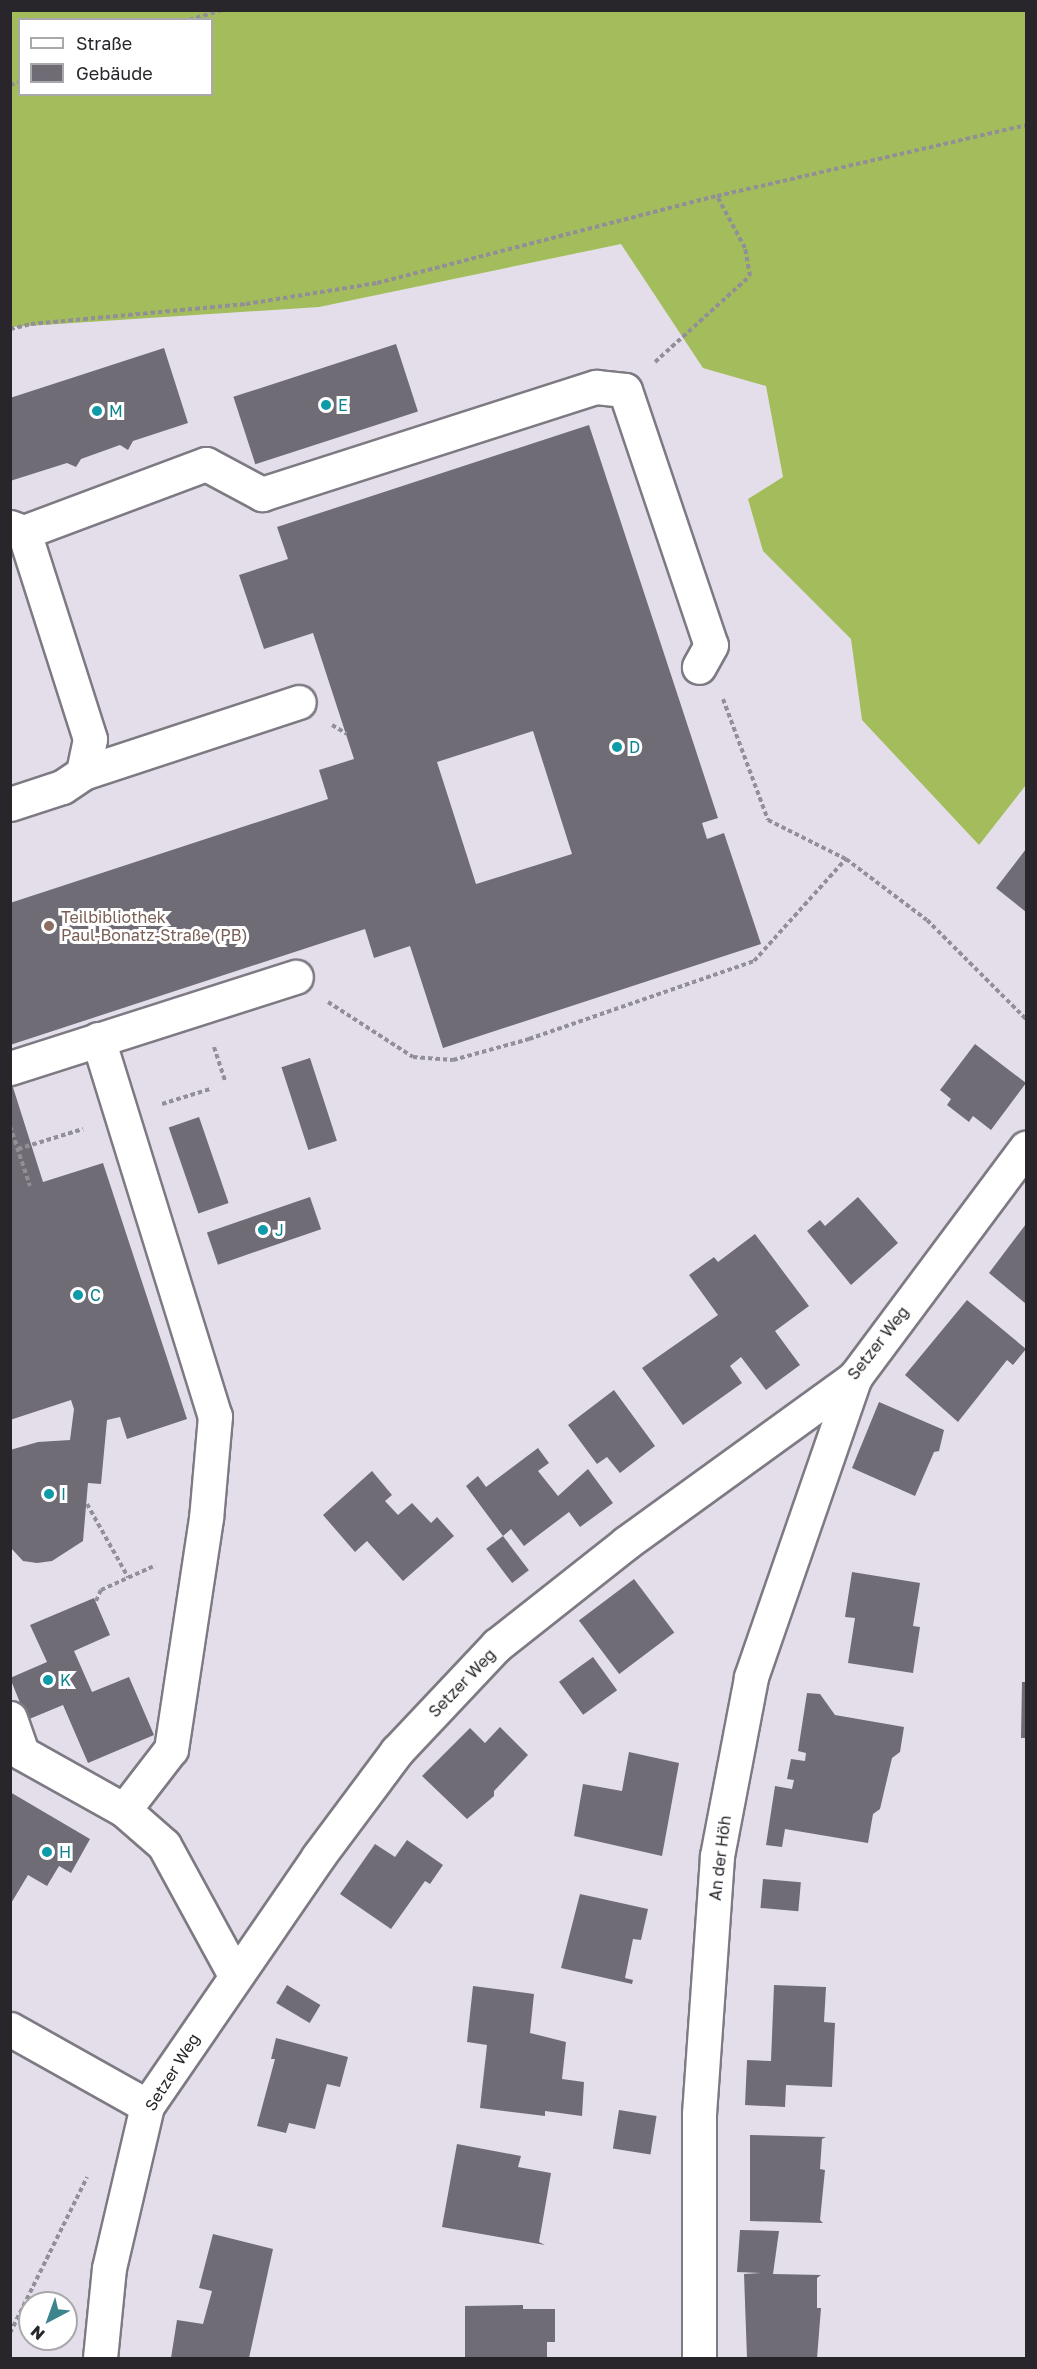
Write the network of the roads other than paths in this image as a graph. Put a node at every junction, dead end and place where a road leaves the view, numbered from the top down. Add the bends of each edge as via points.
1 (17, 530) edge
2 (699, 667) dead end
3 (299, 702) dead end
4 (83, 773) junction
5 (10, 804) edge
6 (296, 977) dead end
7 (98, 1039) junction
8 (10, 1068) edge
9 (1026, 1148) edge
10 (855, 1377) junction
11 (10, 1718) edge
12 (124, 1810) junction
13 (235, 1975) junction
14 (10, 2028) edge
15 (147, 2106) junction
16 (100, 2358) edge
17 (699, 2358) edge

1 - 2 street via 206,464 262,494 596,387 625,390 711,645
1 - 4 street via 90,739
3 - 4 street
4 - 5 street via 62,787
6 - 7 street
7 - 8 street
7 - 12 street via 215,1416 201,1545 171,1749
9 - 10 street, Setzer Weg
10 - 13 street, Setzer Weg via 626,1543 497,1645 397,1751
10 - 17 street, An der Höh via 751,1677 717,1856 699,2114
11 - 12 street via 22,1753
12 - 13 street via 164,1845
13 - 15 street, Setzer Weg
14 - 15 street
15 - 16 street, Setzer Weg via 110,2268

